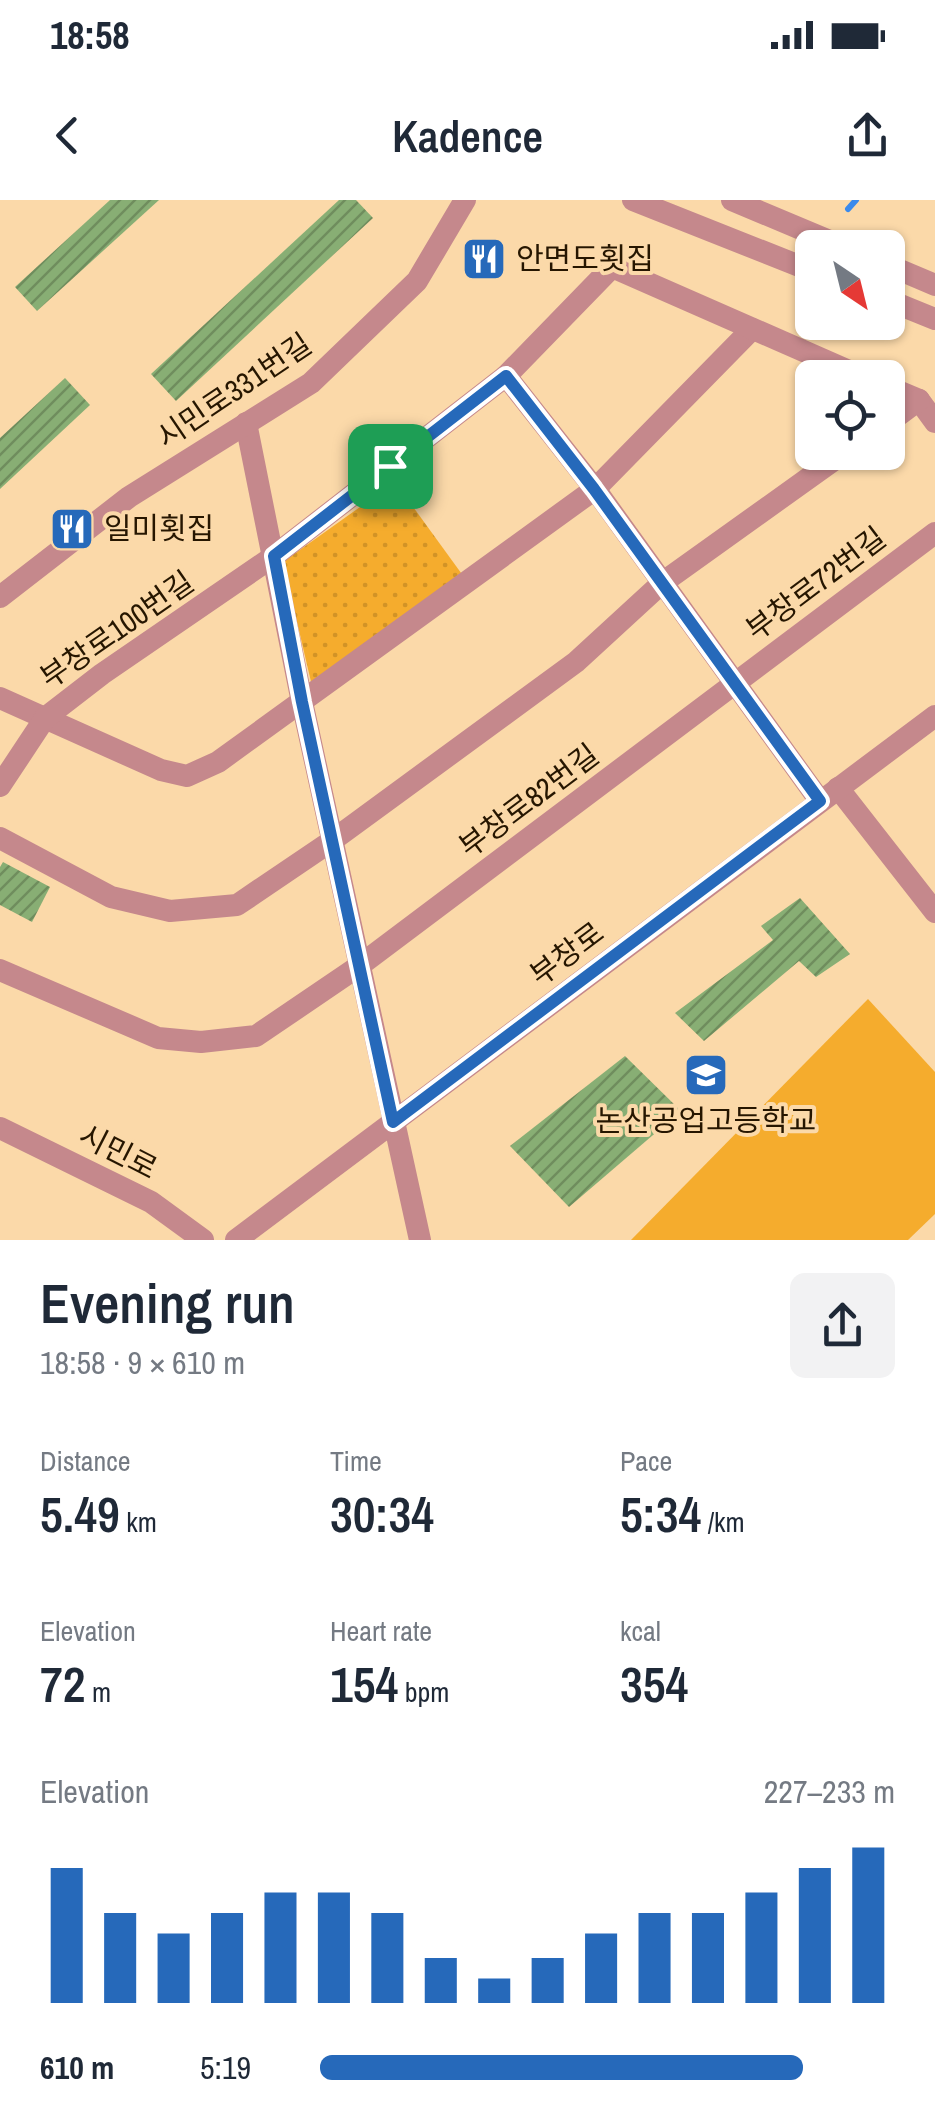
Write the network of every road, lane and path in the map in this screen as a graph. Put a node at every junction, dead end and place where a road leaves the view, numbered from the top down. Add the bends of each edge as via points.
1 (465, 200) edge
2 (634, 200) edge
3 (732, 200) edge
4 (803, 230) edge
5 (795, 263) edge
6 (905, 272) edge
7 (935, 285) edge
8 (905, 307) edge
9 (935, 318) edge
10 (752, 329) junction
11 (823, 360) edge
12 (506, 376) junction
13 (905, 394) edge
14 (918, 400) junction
15 (905, 410) edge
16 (935, 422) edge
17 (246, 423) junction
18 (821, 470) edge
19 (594, 489) junction
20 (935, 533) edge
21 (274, 556) junction
22 (662, 583) junction
23 (0, 597) edge
24 (734, 682) junction
25 (0, 698) edge
26 (302, 702) junction
27 (935, 716) edge
28 (44, 718) junction
29 (0, 786) edge
30 (829, 795) junction
31 (0, 838) edge
32 (333, 840) junction
33 (935, 912) edge
34 (360, 966) junction
35 (0, 970) edge
36 (393, 1122) junction
37 (0, 1128) edge
38 (174, 1231) edge
39 (204, 1240) edge
40 (236, 1240) edge
41 (420, 1240) edge

1 - 17 street, 시민로331번길 via 417,282 311,383
2 - 5 street
3 - 4 street
6 - 7 street
8 - 9 street
10 - 11 street
10 - 12 street via 612,267
10 - 19 street
12 - 19 street
12 - 21 street
13 - 14 street
14 - 15 street
14 - 16 street
17 - 21 street
17 - 23 street, 시민로331번길 via 128,498
18 - 22 street
19 - 22 street
19 - 26 street
20 - 24 street, 부창로72번길
21 - 26 street
21 - 28 street, 부창로100번길
22 - 24 street
22 - 32 street via 576,662
24 - 30 street
24 - 34 street, 부창로82번길
25 - 28 street, 부창로100번길
26 - 28 street, 부창로100번길 via 218,762 187,776
26 - 32 street
27 - 30 street, 부창로
28 - 29 street
30 - 33 street
30 - 36 street, 부창로
31 - 32 street via 112,897 170,911 236,905
32 - 34 street
34 - 35 street via 256,1036 201,1042 158,1038
34 - 36 street
36 - 40 street, 부창로
36 - 41 street
37 - 38 street, 시민로 via 135,1193
38 - 39 street, 시민로

